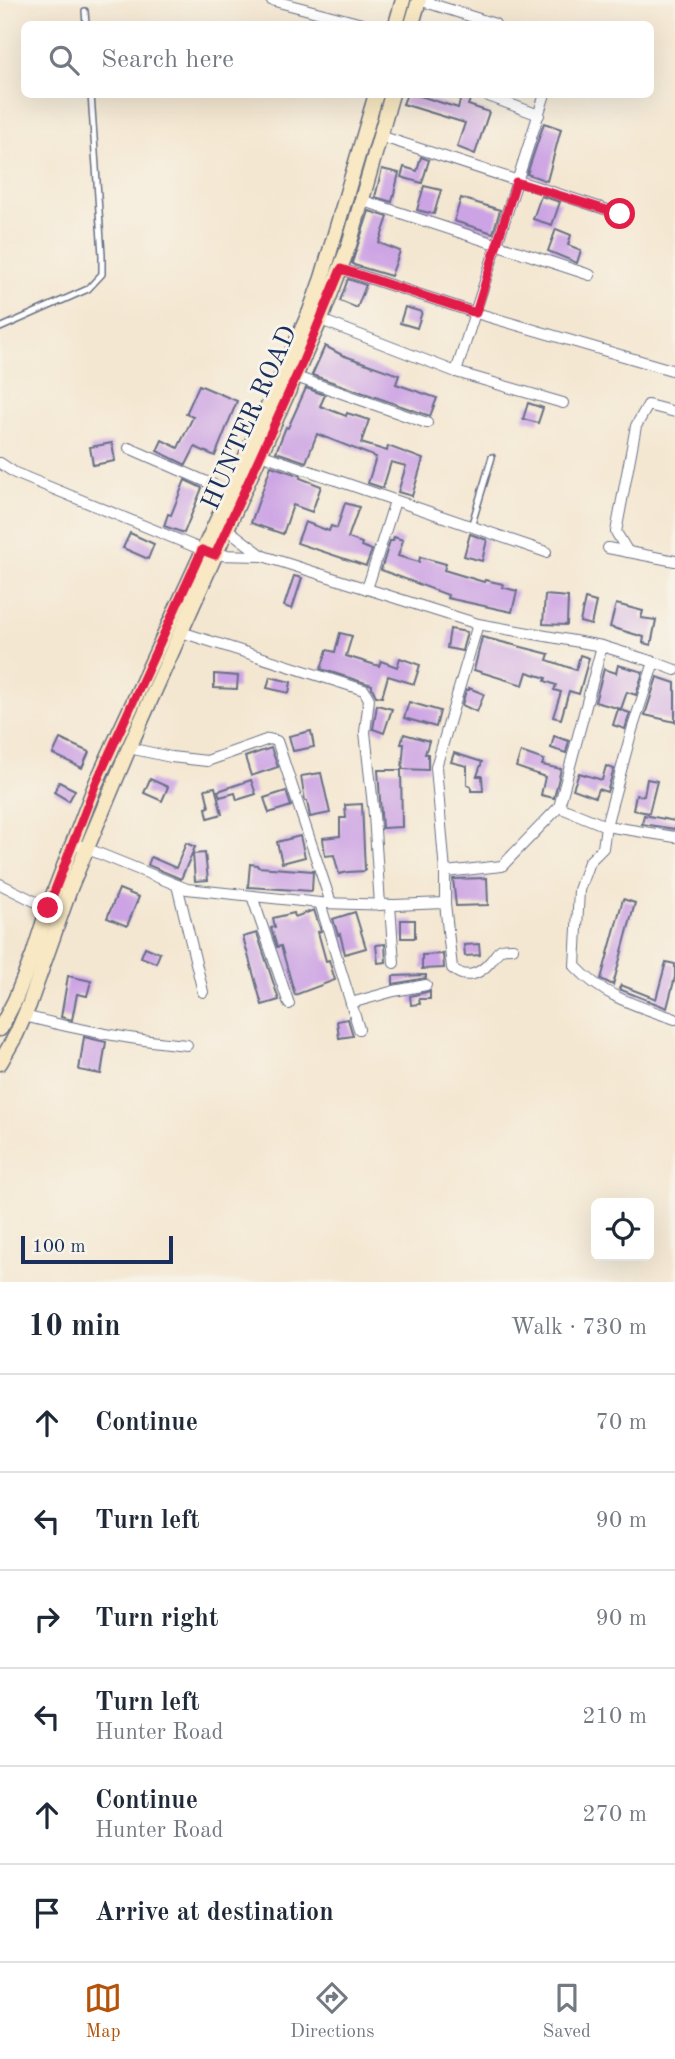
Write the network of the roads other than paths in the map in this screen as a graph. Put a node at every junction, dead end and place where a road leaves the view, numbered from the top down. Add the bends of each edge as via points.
1 (271, 0) edge
2 (403, 0) edge
3 (419, 0) edge
4 (85, 11) dead end
5 (86, 21) edge
6 (351, 21) edge
7 (397, 21) edge
8 (413, 21) edge
9 (486, 21) edge
10 (91, 98) edge
11 (375, 98) edge
12 (391, 98) edge
13 (494, 98) edge
14 (544, 98) edge
15 (539, 115) junction
16 (380, 136) junction
17 (516, 182) junction
18 (361, 200) junction
19 (620, 214) dead end
20 (497, 244) junction
21 (341, 269) junction
22 (590, 275) dead end
23 (476, 313) junction
24 (321, 320) junction
25 (0, 328) edge
26 (675, 371) edge
27 (456, 372) junction
28 (290, 378) junction
29 (563, 403) dead end
30 (675, 412) edge
31 (427, 423) dead end
32 (130, 448) dead end
33 (260, 454) junction
34 (492, 457) dead end
35 (0, 463) edge
36 (230, 492) junction
37 (395, 500) junction
38 (221, 524) junction
39 (471, 527) junction
40 (608, 548) dead end
41 (209, 552) junction
42 (546, 552) dead end
43 (628, 552) junction
44 (264, 556) junction
45 (675, 562) edge
46 (368, 589) junction
47 (478, 624) junction
48 (181, 632) junction
49 (602, 646) junction
50 (654, 662) junction
51 (675, 670) edge
52 (129, 748) junction
53 (559, 807) junction
54 (606, 826) junction
55 (675, 837) edge
56 (80, 846) junction
57 (444, 872) junction
58 (0, 884) edge
59 (177, 885) junction
60 (252, 896) junction
61 (326, 903) junction
62 (445, 903) junction
63 (385, 905) junction
64 (48, 908) junction
65 (513, 948) dead end
66 (394, 963) dead end
67 (426, 985) dead end
68 (203, 992) dead end
69 (351, 1003) junction
70 (289, 1004) dead end
71 (24, 1016) junction
72 (675, 1019) edge
73 (1, 1023) edge
74 (359, 1029) dead end
75 (187, 1045) dead end
76 (0, 1063) edge

1 - 6 street
2 - 7 main road
3 - 8 main road
3 - 9 street
4 - 5 lane
10 - 25 lane via 102,274 88,289
11 - 28 main road, HUNTER ROAD
12 - 16 main road, HUNTER ROAD
13 - 15 street
14 - 15 street
15 - 17 street
16 - 17 street
16 - 18 main road, HUNTER ROAD
17 - 19 street
17 - 20 street
18 - 20 street
18 - 21 main road, HUNTER ROAD
20 - 22 street
20 - 23 street
21 - 23 street
21 - 24 main road, HUNTER ROAD
23 - 26 street
23 - 27 street
24 - 27 street
24 - 28 main road, HUNTER ROAD
27 - 29 street
28 - 31 street
28 - 33 main road, HUNTER ROAD
28 - 36 main road, HUNTER ROAD
30 - 43 street via 648,405 636,426 615,532
32 - 36 street
33 - 37 street
33 - 38 main road, HUNTER ROAD
34 - 39 lane
35 - 41 street
36 - 38 main road, HUNTER ROAD
37 - 39 street
37 - 46 street
38 - 41 main road, HUNTER ROAD
38 - 44 street
39 - 42 street
40 - 43 street
41 - 44 street
41 - 48 main road, HUNTER ROAD
41 - 56 main road, HUNTER ROAD via 96,783
43 - 45 street
44 - 46 street
46 - 47 street
47 - 49 street
47 - 57 street via 436,767
48 - 52 main road, HUNTER ROAD
48 - 63 street via 368,693 365,732
49 - 50 street
49 - 53 street
50 - 51 street
50 - 54 street
52 - 56 main road, HUNTER ROAD
52 - 61 street via 207,761 250,744 277,741
53 - 54 street
53 - 57 street via 502,866
54 - 55 street
54 - 72 street via 603,848 589,862 579,890 575,966 617,999
56 - 59 street
56 - 64 main road, HUNTER ROAD
56 - 71 main road, HUNTER ROAD
57 - 62 street
58 - 64 street
59 - 60 street
59 - 68 street
60 - 61 street
60 - 70 street
61 - 63 street
61 - 69 street
62 - 63 street
62 - 65 street via 452,968 459,974 470,975 503,948
63 - 66 street
64 - 73 main road, HUNTER ROAD via 33,955
67 - 69 street
69 - 74 street
71 - 75 street via 136,1041
71 - 76 main road, HUNTER ROAD

